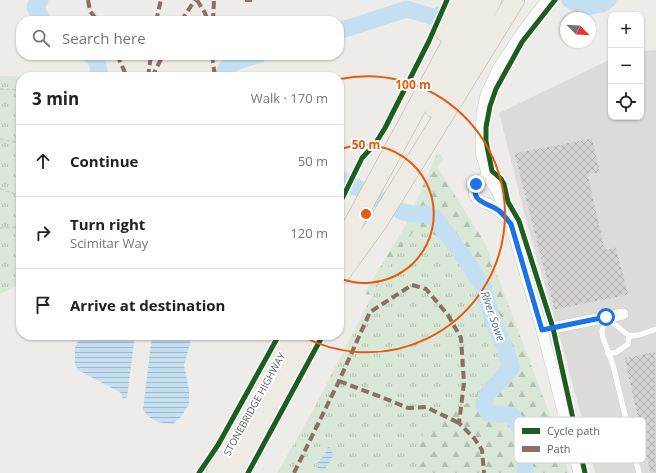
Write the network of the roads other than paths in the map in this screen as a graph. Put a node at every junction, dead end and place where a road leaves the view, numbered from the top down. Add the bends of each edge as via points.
1 (459, 0) edge
2 (475, 0) edge
3 (492, 0) edge
4 (546, 1) edge
5 (512, 4) edge
6 (455, 26) junction
7 (488, 176) junction
8 (386, 180) junction
9 (369, 219) junction
10 (511, 224) junction
11 (344, 245) edge
12 (344, 266) edge
13 (623, 314) dead end
14 (606, 317) junction
15 (656, 329) edge
16 (542, 330) junction
17 (629, 336) junction
18 (288, 340) edge
19 (305, 340) edge
20 (608, 354) junction
21 (565, 417) edge
22 (626, 417) edge
23 (576, 463) edge
24 (637, 463) edge
25 (216, 473) edge
26 (235, 473) edge
27 (579, 473) edge
28 (639, 473) edge

1 - 6 highway
2 - 6 highway
3 - 8 highway via 424,125
4 - 7 street via 498,69 486,96 482,114 481,147
5 - 8 highway via 472,68
6 - 8 highway
7 - 10 street
7 - 10 street via 477,182 476,198 500,211
8 - 9 highway
9 - 11 highway
9 - 12 highway
10 - 16 street
13 - 14 street
14 - 16 street
14 - 17 lane
14 - 20 lane via 602,331
15 - 17 lane
16 - 21 street
17 - 20 lane via 628,344 617,352
18 - 25 highway, STONEBRIDGE HIGHWAY
19 - 26 highway, STONEBRIDGE HIGHWAY
20 - 22 lane
23 - 27 street
24 - 28 lane

